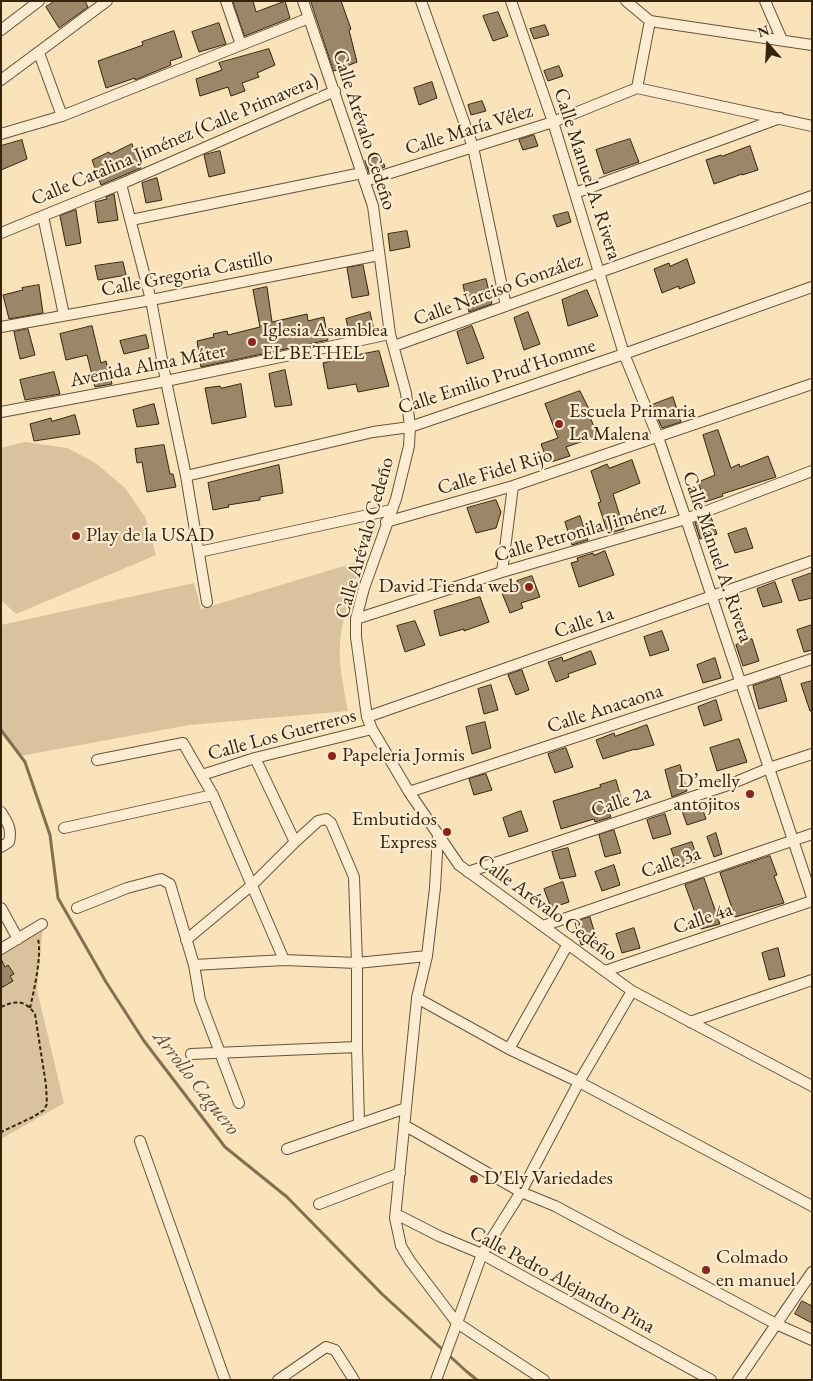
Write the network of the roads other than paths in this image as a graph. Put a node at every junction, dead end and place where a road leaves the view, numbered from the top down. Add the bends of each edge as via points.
1 (107, 1) edge
2 (226, 1) edge
3 (303, 1) edge
4 (421, 1) edge
5 (511, 1) edge
6 (626, 1) edge
7 (765, 1) edge
8 (38, 2) edge
9 (309, 18) junction
10 (650, 21) junction
11 (1, 30) edge
12 (782, 40) junction
13 (241, 45) junction
14 (812, 45) edge
15 (39, 53) junction
16 (1, 80) edge
17 (637, 88) junction
18 (335, 91) junction
19 (62, 116) junction
20 (780, 118) junction
21 (553, 122) junction
22 (812, 126) edge
23 (1, 134) edge
24 (473, 147) junction
25 (363, 177) junction
26 (121, 184) junction
27 (575, 193) junction
28 (812, 196) edge
29 (43, 216) junction
30 (131, 220) junction
31 (1, 233) edge
32 (379, 255) junction
33 (600, 273) junction
34 (812, 287) edge
35 (151, 300) junction
36 (506, 306) junction
37 (64, 315) junction
38 (1, 326) edge
39 (390, 334) junction
40 (394, 346) junction
41 (624, 354) junction
42 (166, 381) junction
43 (812, 384) edge
44 (1, 412) edge
45 (410, 427) junction
46 (658, 437) junction
47 (812, 471) edge
48 (186, 476) junction
49 (513, 486) junction
50 (391, 510) junction
51 (686, 519) junction
52 (386, 522) junction
53 (199, 552) junction
54 (812, 561) edge
55 (502, 572) junction
56 (712, 596) junction
57 (207, 602) dead end
58 (356, 618) junction
59 (812, 659) edge
60 (742, 682) junction
61 (368, 717) junction
62 (372, 729) junction
63 (812, 754) edge
64 (255, 758) junction
65 (97, 760) dead end
66 (768, 768) junction
67 (202, 775) junction
68 (408, 792) junction
69 (213, 794) junction
70 (4, 816) edge
71 (64, 828) dead end
72 (812, 834) edge
73 (438, 835) junction
74 (793, 840) junction
75 (295, 842) junction
76 (1, 847) edge
77 (468, 872) junction
78 (252, 885) junction
79 (812, 899) edge
80 (1, 908) edge
81 (77, 908) dead end
82 (543, 926) junction
83 (38, 927) road end
84 (18, 939) junction
85 (186, 940) junction
86 (568, 944) junction
87 (1, 949) edge
88 (427, 956) junction
89 (284, 960) junction
90 (358, 963) junction
91 (194, 965) junction
92 (604, 971) junction
93 (812, 980) edge
94 (632, 991) junction
95 (417, 998) junction
96 (690, 1022) junction
97 (357, 1047) junction
98 (509, 1049) junction
99 (220, 1053) junction
100 (191, 1054) dead end
101 (579, 1082) junction
102 (812, 1086) edge
103 (239, 1103) dead end
104 (406, 1108) junction
105 (359, 1124) junction
106 (404, 1125) junction
107 (140, 1140) dead end
108 (286, 1149) dead end
109 (400, 1172) junction
110 (521, 1192) junction
111 (319, 1204) dead end
112 (812, 1206) edge
113 (396, 1214) junction
114 (482, 1254) junction
115 (812, 1272) edge
116 (457, 1323) junction
117 (776, 1324) junction
118 (812, 1340) edge
119 (438, 1376) edge
120 (225, 1380) edge
121 (278, 1380) edge
122 (354, 1380) edge
123 (544, 1380) edge
124 (711, 1380) edge
125 (738, 1380) edge

1 - 15 street
2 - 13 street
3 - 9 street, Calle Arévalo Cedeño
4 - 24 street
5 - 21 street, Calle Manuel A. Rivera
6 - 10 street
7 - 12 street
8 - 11 street
9 - 13 street
9 - 18 street, Calle Arévalo Cedeño
10 - 12 street
10 - 17 street
12 - 14 street
13 - 19 street
15 - 16 street
15 - 19 street
17 - 20 street
17 - 21 street, Calle María Vélez
18 - 25 street, Calle Arévalo Cedeño
18 - 26 street, Calle Catalina Jiménez (Calle Primavera)
19 - 23 street
20 - 22 street
20 - 27 street
21 - 24 street, Calle María Vélez
21 - 27 street, Calle Manuel A. Rivera
24 - 25 street, Calle María Vélez
24 - 36 street
25 - 30 street, Calle María Vélez
25 - 32 street, Calle Arévalo Cedeño via 373,206
26 - 29 street, Calle Catalina Jiménez (Calle Primavera)
26 - 30 street
27 - 33 street, Calle Manuel A. Rivera
28 - 33 street, Calle Narciso González
29 - 31 street, Calle Catalina Jiménez (Calle Primavera)
29 - 37 street
30 - 35 street
32 - 35 street, Calle Gregoria Castillo
32 - 39 street, Calle Arévalo Cedeño
33 - 36 street, Calle Narciso González
33 - 41 street, Calle Manuel A. Rivera
34 - 41 street, Calle Emilio Prud'Homme
35 - 37 street, Calle Gregoria Castillo
35 - 42 street
36 - 40 street, Calle Narciso González
37 - 38 street, Calle Gregoria Castillo
39 - 40 street, Calle Arévalo Cedeño
39 - 42 street, Avenida Alma Máter
40 - 45 street, Calle Arévalo Cedeño
41 - 45 street, Calle Emilio Prud'Homme
41 - 46 street, Calle Manuel A. Rivera
42 - 44 street, Avenida Alma Máter
42 - 48 street
43 - 46 street, Calle Fidel Rijo
45 - 48 street, Calle Emilio Prud'Homme via 373,432
45 - 50 street, Calle Arévalo Cedeño via 409,446
46 - 49 street, Calle Fidel Rijo
46 - 51 street, Calle Manuel A. Rivera
47 - 51 street, Calle Petronila Jiménez
48 - 53 street
49 - 52 street, Calle Fidel Rijo
49 - 55 street
50 - 52 street, Calle Arévalo Cedeño
50 - 53 street
51 - 55 street, Calle Petronila Jiménez
51 - 56 street, Calle Manuel A. Rivera
52 - 58 street, Calle Arévalo Cedeño
53 - 57 street
54 - 56 street, Calle 1a
55 - 58 street, Calle Petronila Jiménez
56 - 60 street, Calle Manuel A. Rivera
56 - 61 street, Calle 1a
58 - 61 street, Calle Arévalo Cedeño
59 - 60 street, Calle Anacaona
60 - 66 street, Calle Manuel A. Rivera
60 - 68 street, Calle Anacaona
61 - 62 street, Calle Arévalo Cedeño
62 - 64 street, Calle Los Guerreros
62 - 68 street, Calle Arévalo Cedeño
63 - 66 street, Calle 2a
64 - 67 street, Calle Los Guerreros
64 - 75 street
65 - 67 street via 183,743
66 - 74 street, Calle Manuel A. Rivera
66 - 77 street, Calle 2a via 731,784
67 - 69 street
68 - 73 street, Calle Arévalo Cedeño
69 - 71 street
69 - 78 street
70 - 76 street via 11,833 9,842
72 - 74 street, Calle 3a
73 - 77 street, Calle Arévalo Cedeño via 459,865
73 - 88 street
74 - 79 street, Calle Manuel A. Rivera
74 - 82 street, Calle 3a
75 - 78 street
75 - 90 street via 318,821 326,819 331,824 354,877
77 - 82 street, Calle Arévalo Cedeño
78 - 85 street
78 - 89 street
79 - 92 street, Calle 4a
80 - 84 street
81 - 85 street via 127,888 161,879 170,884
82 - 86 street, Calle Arévalo Cedeño
83 - 84 street
84 - 87 street
85 - 91 street
86 - 92 street, Calle Arévalo Cedeño
86 - 98 street
88 - 90 street
88 - 95 street
89 - 90 street
89 - 91 street
90 - 97 street
91 - 99 street via 200,1000
92 - 94 street, Calle Arévalo Cedeño
93 - 96 street
94 - 96 street, Calle Arévalo Cedeño
94 - 101 street
95 - 98 street
95 - 104 street
96 - 102 street, Calle Arévalo Cedeño
97 - 99 street
97 - 105 street
98 - 101 street
99 - 100 street
99 - 103 street
101 - 110 street
101 - 112 street
104 - 105 street
104 - 106 street
105 - 108 street
106 - 109 street
106 - 110 street
107 - 120 street
109 - 111 street
109 - 113 street
110 - 114 street
110 - 117 street via 555,1206
113 - 114 street, Calle Pedro Alejandro Pina
113 - 116 street via 401,1246
114 - 116 street
114 - 124 street, Calle Pedro Alejandro Pina
115 - 117 street
116 - 119 street
116 - 123 street
117 - 118 street
117 - 125 street
121 - 122 street via 326,1347 335,1350

